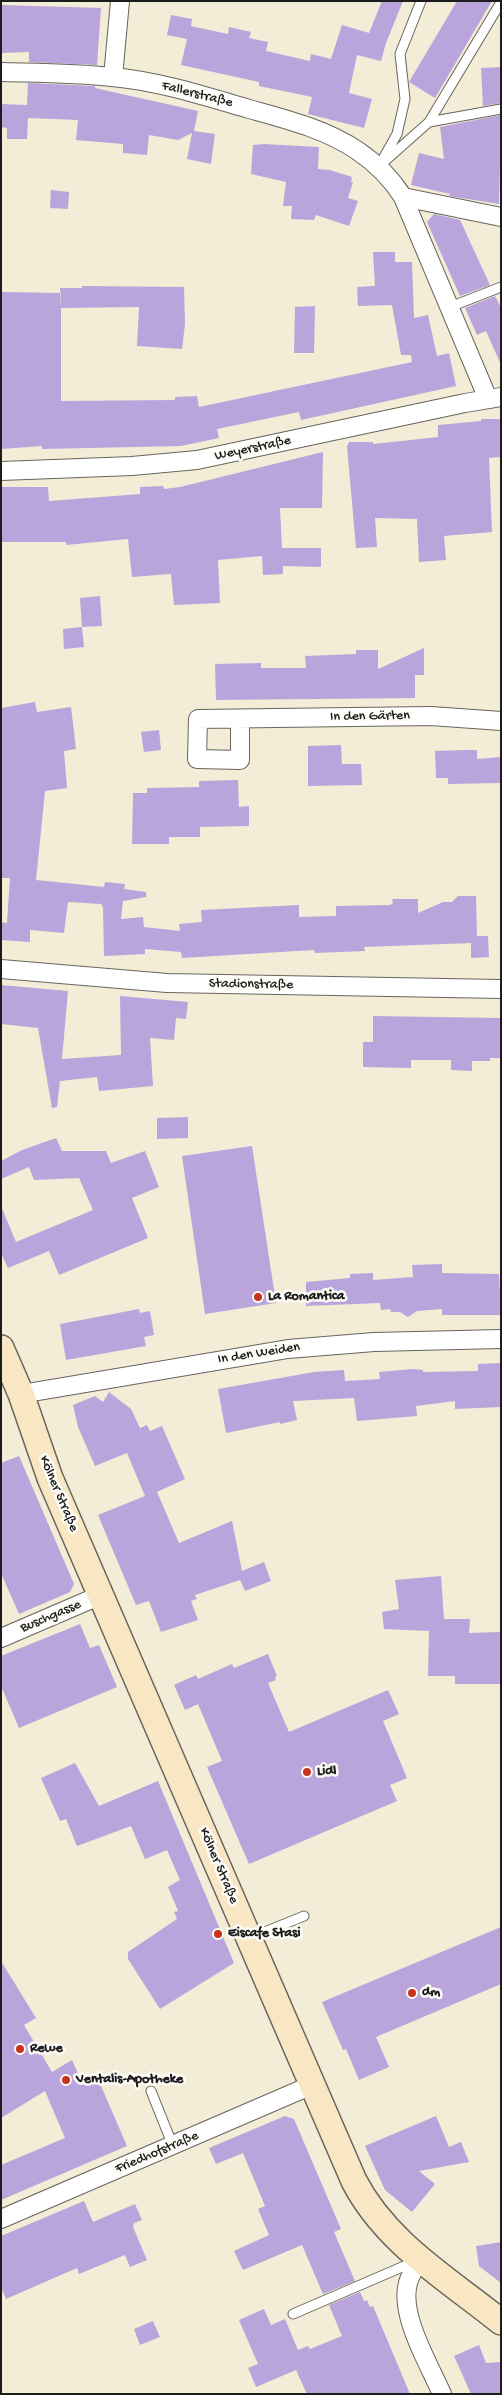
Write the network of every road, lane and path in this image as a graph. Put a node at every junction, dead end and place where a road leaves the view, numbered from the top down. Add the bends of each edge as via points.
1 (120, 1) edge
2 (421, 1) edge
3 (501, 2) edge
4 (1, 72) edge
5 (113, 77) junction
6 (501, 109) edge
7 (429, 122) junction
8 (379, 166) junction
9 (403, 197) junction
10 (501, 217) edge
11 (501, 287) edge
12 (450, 307) junction
13 (494, 398) edge
14 (1, 471) edge
15 (240, 719) dead end
16 (501, 721) edge
17 (1, 969) edge
18 (501, 989) edge
19 (501, 1339) edge
20 (1, 1348) edge
21 (21, 1394) junction
22 (101, 1595) junction
23 (1, 1638) edge
24 (304, 1916) dead end
25 (249, 1938) junction
26 (312, 2085) junction
27 (152, 2091) dead end
28 (173, 2146) junction
29 (1, 2218) edge
30 (420, 2258) junction
31 (294, 2314) dead end
32 (501, 2322) edge
33 (442, 2394) edge

1 - 5 street
2 - 8 lane via 400,54 405,99 397,134
3 - 7 lane
4 - 5 street, Fallerstraße
5 - 8 street, Fallerstraße via 189,92 300,125 334,137
6 - 7 lane
7 - 8 lane
8 - 9 street, Fallerstraße
9 - 10 street
9 - 12 street, Fallerstraße
11 - 12 lane
12 - 13 street, Fallerstraße
13 - 14 street, Weyerstraße via 197,460 139,466
15 - 16 street, In den Gärten via 431,716
17 - 18 street, Stadionstraße via 167,983
19 - 21 street, In den Weiden via 374,1342 288,1349
20 - 21 main road, Kölner Straße
21 - 22 main road, Kölner Straße via 50,1478
22 - 23 street, Buschgasse
22 - 25 main road, Kölner Straße
24 - 25 lane
25 - 26 main road, Kölner Straße
26 - 28 street, Friedhofstraße
26 - 30 main road, Kölner Straße via 367,2205 391,2233
27 - 28 lane
28 - 29 street, Friedhofstraße
30 - 31 lane
30 - 32 main road, Kölner Straße
30 - 33 street via 408,2283 408,2314

